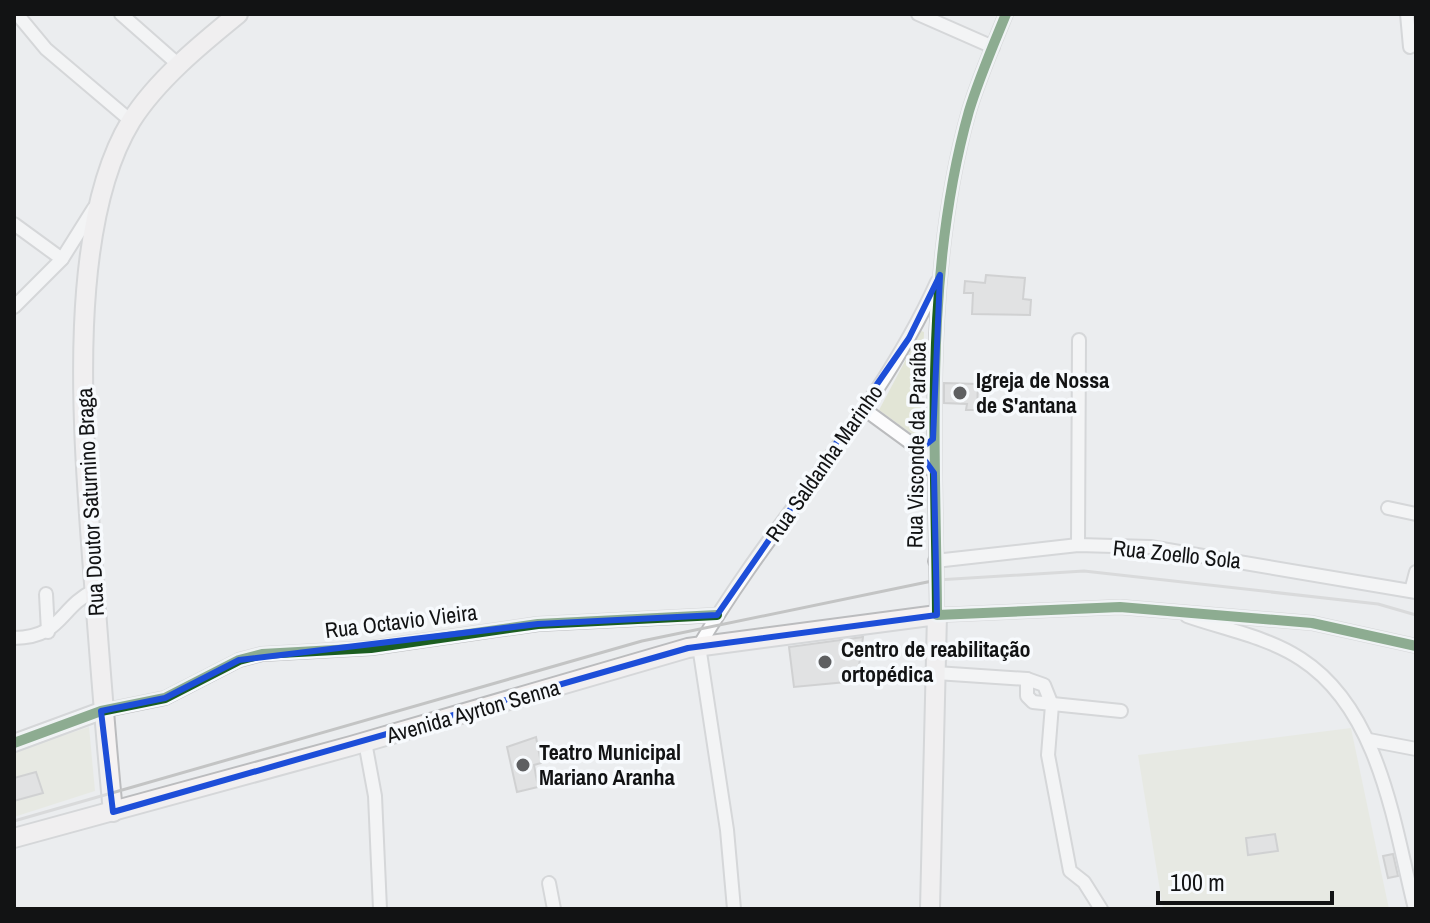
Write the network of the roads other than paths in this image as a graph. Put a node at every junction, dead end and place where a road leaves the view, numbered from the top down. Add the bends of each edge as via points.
1 (17, 14) edge
2 (121, 14) edge
3 (238, 14) edge
4 (918, 14) edge
5 (1006, 14) edge
6 (1407, 14) edge
7 (993, 47) junction
8 (1410, 47) dead end
9 (180, 66) junction
10 (131, 121) junction
11 (103, 193) junction
12 (14, 224) edge
13 (62, 259) junction
14 (940, 275) junction
15 (14, 307) edge
16 (1079, 340) dead end
17 (864, 409) junction
18 (933, 439) junction
19 (916, 447) junction
20 (934, 473) junction
21 (1388, 508) dead end
22 (1416, 514) edge
23 (1078, 545) junction
24 (935, 561) junction
25 (1416, 572) edge
26 (95, 590) junction
27 (1414, 592) edge
28 (46, 594) dead end
29 (1167, 610) junction
30 (717, 615) junction
31 (937, 615) junction
32 (48, 632) junction
33 (14, 638) edge
34 (699, 646) junction
35 (1416, 646) edge
36 (936, 673) junction
37 (1027, 679) junction
38 (1052, 705) junction
39 (101, 711) junction
40 (1121, 711) dead end
41 (1369, 740) junction
42 (365, 742) junction
43 (14, 743) edge
44 (1416, 749) edge
45 (113, 812) junction
46 (14, 838) edge
47 (549, 883) dead end
48 (380, 909) edge
49 (554, 909) edge
50 (734, 909) edge
51 (930, 909) edge
52 (1101, 909) edge
53 (1415, 909) edge

1 - 10 street via 46,49
2 - 9 street
3 - 9 main road
4 - 7 street
5 - 7 street
6 - 8 street
7 - 14 street via 963,136
9 - 10 main road
10 - 11 main road, Rua Doutor Saturnino Braga
11 - 13 street
11 - 26 main road, Rua Doutor Saturnino Braga via 89,267 85,332 84,444
12 - 13 street
13 - 15 street
14 - 17 street, Rua Saldanha Marinho via 909,338
14 - 18 street, Rua Visconde da Paraíba
16 - 23 street
17 - 19 street
17 - 30 street, Rua Saldanha Marinho
18 - 19 street
18 - 20 street, Rua Visconde da Paraíba
19 - 20 street
20 - 24 street, Rua Visconde da Paraíba
21 - 22 street
23 - 24 street, Rua Zoello Sola
23 - 27 street, Rua Zoello Sola via 1150,547
24 - 31 street, Rua Visconde da Paraíba
25 - 27 street
26 - 32 street
26 - 39 main road, Rua Doutor Saturnino Braga
28 - 32 street
29 - 31 street via 1120,607
29 - 35 street via 1312,623
29 - 41 street via 1301,659 1345,700
30 - 34 street, Rua Saldanha Marinho
30 - 39 street, Rua Octavio Vieira via 538,624 371,648 262,654 239,660 165,698
31 - 34 main road, Avenida Ayrton Senna
31 - 36 main road, Rua Visconde da Paraíba
32 - 33 street
34 - 42 main road, Avenida Ayrton Senna
34 - 50 street
36 - 37 street
36 - 51 main road, Rua Visconde da Paraíba
37 - 38 street via 1044,685
37 - 38 street via 1028,699
38 - 40 street
38 - 52 street via 1048,755 1070,871
39 - 43 street
39 - 45 main road, Rua Doutor Saturnino Braga
41 - 44 street
41 - 53 street
42 - 45 main road, Avenida Ayrton Senna
42 - 48 street via 375,796
45 - 46 main road, Avenida Ayrton Senna
47 - 49 street

